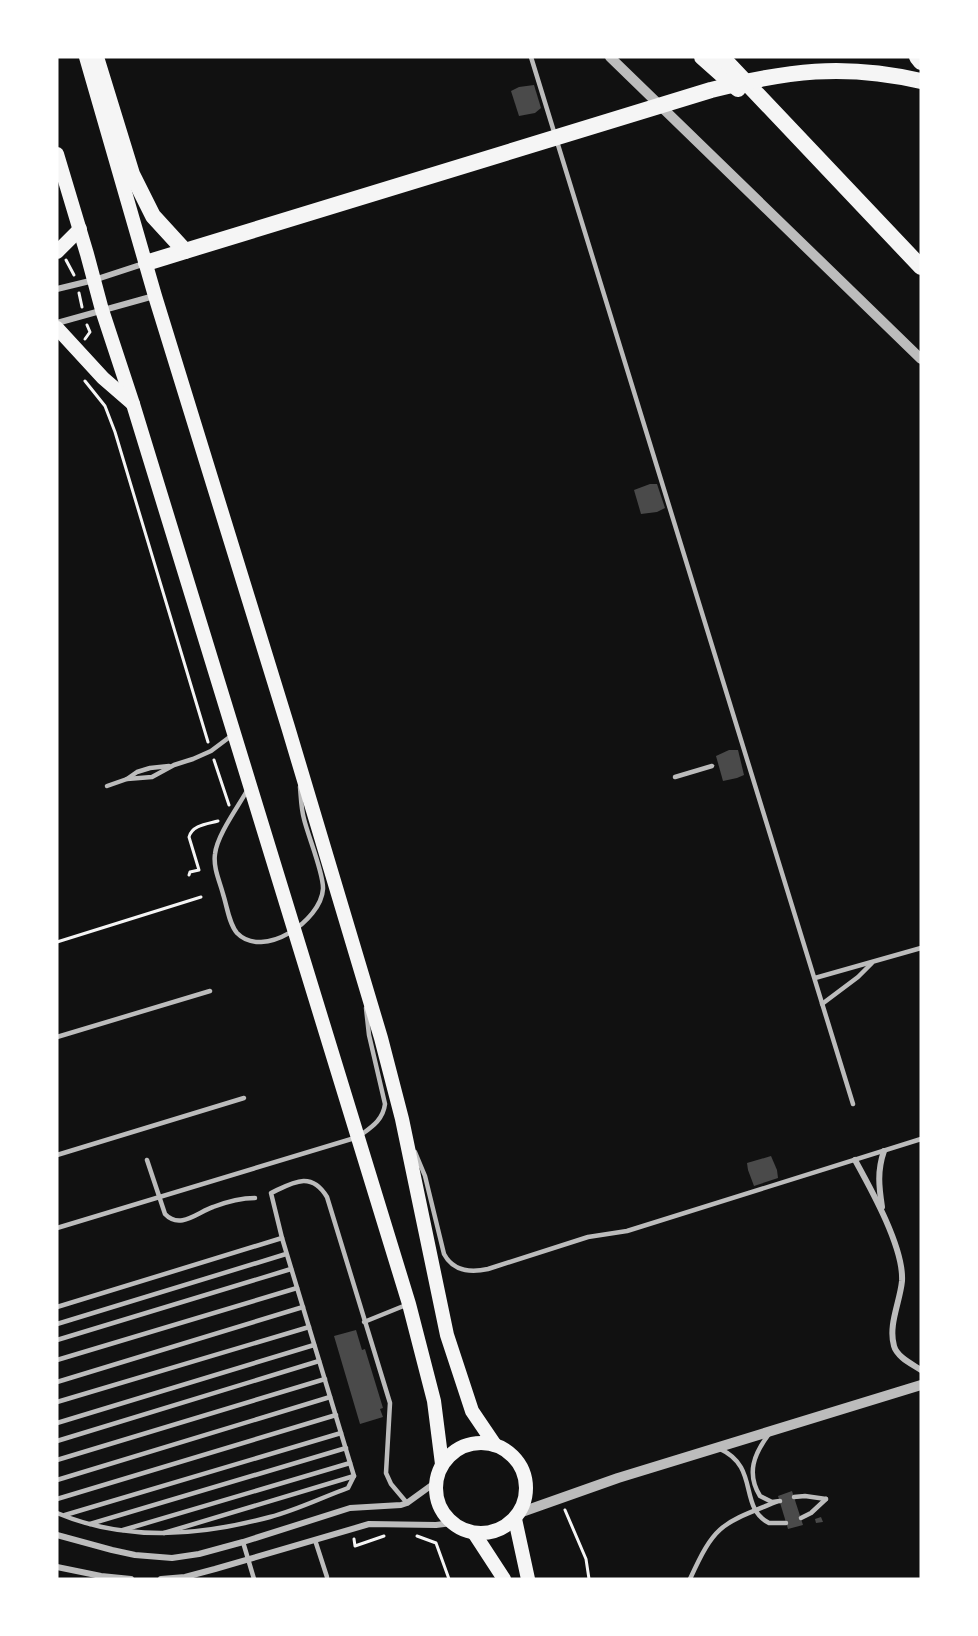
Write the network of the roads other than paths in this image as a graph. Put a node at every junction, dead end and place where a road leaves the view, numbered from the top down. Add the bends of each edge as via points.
1 (86, 57) edge
2 (96, 57) edge
3 (531, 57) edge
4 (610, 57) edge
5 (702, 57) edge
6 (722, 57) edge
7 (917, 57) edge
8 (921, 62) edge
9 (921, 81) edge
10 (805, 146) junction
11 (57, 154) edge
12 (80, 229) junction
13 (185, 251) junction
14 (61, 255) edge
15 (146, 263) junction
16 (921, 267) edge
17 (94, 280) junction
18 (57, 289) edge
19 (155, 296) junction
20 (102, 310) junction
21 (57, 323) edge
22 (57, 328) edge
23 (921, 359) edge
24 (133, 404) junction
25 (234, 734) junction
26 (296, 758) junction
27 (174, 765) junction
28 (712, 766) dead end
29 (675, 777) dead end
30 (128, 779) junction
31 (107, 786) dead end
32 (249, 787) junction
33 (295, 931) junction
34 (921, 948) edge
35 (874, 962) junction
36 (363, 975) junction
37 (815, 978) junction
38 (210, 991) dead end
39 (822, 1004) junction
40 (57, 1037) edge
41 (244, 1098) dead end
42 (853, 1104) dead end
43 (402, 1119) junction
44 (358, 1137) junction
45 (921, 1140) edge
46 (884, 1152) junction
47 (57, 1155) edge
48 (147, 1160) dead end
49 (855, 1160) junction
50 (159, 1197) junction
51 (255, 1198) dead end
52 (883, 1216) junction
53 (57, 1228) edge
54 (282, 1238) junction
55 (286, 1254) junction
56 (291, 1269) junction
57 (297, 1288) junction
58 (409, 1304) junction
59 (57, 1307) edge
60 (303, 1307) junction
61 (364, 1322) junction
62 (57, 1324) edge
63 (309, 1327) junction
64 (57, 1340) edge
65 (314, 1345) junction
66 (57, 1360) edge
67 (319, 1361) junction
68 (921, 1370) edge
69 (325, 1379) junction
70 (57, 1382) edge
71 (921, 1385) edge
72 (330, 1397) junction
73 (57, 1402) edge
74 (336, 1415) junction
75 (57, 1423) edge
76 (770, 1431) junction
77 (341, 1433) junction
78 (57, 1441) edge
79 (495, 1445) junction
80 (346, 1448) junction
81 (717, 1448) junction
82 (57, 1460) edge
83 (350, 1463) junction
84 (442, 1464) junction
85 (354, 1476) junction
86 (57, 1480) edge
87 (436, 1482) junction
88 (794, 1497) dead end
89 (57, 1499) edge
90 (407, 1503) junction
91 (755, 1510) junction
92 (57, 1513) edge
93 (63, 1515) junction
94 (517, 1516) junction
95 (801, 1518) dead end
96 (452, 1523) junction
97 (786, 1523) dead end
98 (89, 1524) junction
99 (119, 1531) junction
100 (474, 1533) junction
101 (158, 1534) junction
102 (57, 1535) edge
103 (315, 1540) junction
104 (243, 1542) junction
105 (248, 1560) junction
106 (57, 1567) edge
107 (327, 1577) dead end
108 (130, 1579) edge
109 (161, 1579) edge
110 (254, 1579) edge
111 (504, 1579) edge
112 (528, 1579) edge
113 (690, 1579) edge

1 - 15 main road
2 - 13 highway via 132,174 153,216
3 - 37 lane
4 - 23 street
5 - 10 highway
6 - 10 highway
7 - 8 highway
9 - 13 highway via 863,71 826,70 756,79
10 - 16 highway
11 - 12 main road
12 - 14 main road
12 - 17 main road
13 - 15 highway
15 - 17 street
15 - 19 main road
17 - 18 street
17 - 20 main road
19 - 20 street
19 - 26 main road
20 - 21 street
20 - 24 main road
22 - 24 main road
24 - 25 main road
25 - 27 lane via 211,751
25 - 32 main road
26 - 33 lane via 303,817 323,891 315,911
26 - 36 main road
27 - 30 lane via 152,777
27 - 30 lane via 150,768
28 - 29 lane
30 - 31 lane
32 - 33 main road
32 - 33 lane via 215,853 215,866 233,926 243,938 256,943
33 - 44 main road
34 - 35 lane
35 - 37 lane
35 - 39 lane
36 - 43 main road
36 - 44 lane via 369,1035 385,1104 383,1115
37 - 39 lane
38 - 40 lane
39 - 42 lane
41 - 47 lane
43 - 49 lane via 425,1176 444,1254 452,1264 465,1270 481,1270 588,1237 627,1231
43 - 79 main road via 447,1335 472,1411
44 - 50 lane
44 - 58 main road
45 - 46 lane
46 - 49 lane
46 - 52 street via 878,1180
48 - 50 lane
49 - 52 street
50 - 51 lane via 168,1217 179,1221 211,1207
50 - 53 lane
52 - 68 street via 902,1278 893,1345 903,1358
54 - 55 lane
54 - 59 lane
54 - 61 lane via 271,1193 299,1181 315,1183 327,1197
55 - 56 lane
55 - 62 lane
56 - 57 lane
56 - 64 lane
57 - 60 lane
57 - 66 lane
58 - 61 lane
58 - 84 main road via 434,1401
60 - 63 lane
60 - 70 lane
61 - 90 lane via 391,1409 386,1473
63 - 65 lane
63 - 73 lane
65 - 67 lane
65 - 75 lane
67 - 69 lane
67 - 78 lane
69 - 72 lane
69 - 82 lane
71 - 76 street
72 - 74 lane
72 - 86 lane
74 - 77 lane
74 - 89 lane
76 - 81 street
76 - 91 lane via 755,1455 752,1472 760,1496 778,1502
77 - 80 lane
77 - 93 lane
79 - 84 main road via 465,1445
79 - 94 main road via 507,1450 523,1469 526,1494
80 - 83 lane
80 - 98 lane
81 - 91 lane via 741,1464
81 - 94 street via 561,1497
83 - 85 lane
83 - 99 lane
84 - 87 main road
85 - 101 lane
85 - 101 lane via 348,1488 272,1517 182,1534
87 - 90 street
87 - 96 main road via 442,1511
88 - 95 lane via 826,1499
90 - 104 street via 346,1509
91 - 97 lane via 769,1524
91 - 113 lane via 718,1530
92 - 93 lane
93 - 98 lane
94 - 100 main road via 493,1532
94 - 112 main road
96 - 100 main road
96 - 103 street via 369,1524
98 - 99 lane
99 - 101 lane
100 - 111 main road
102 - 104 street via 112,1550 163,1557 199,1554
103 - 105 street
103 - 107 lane
104 - 105 lane
105 - 109 street via 185,1577
105 - 110 lane
106 - 108 street

